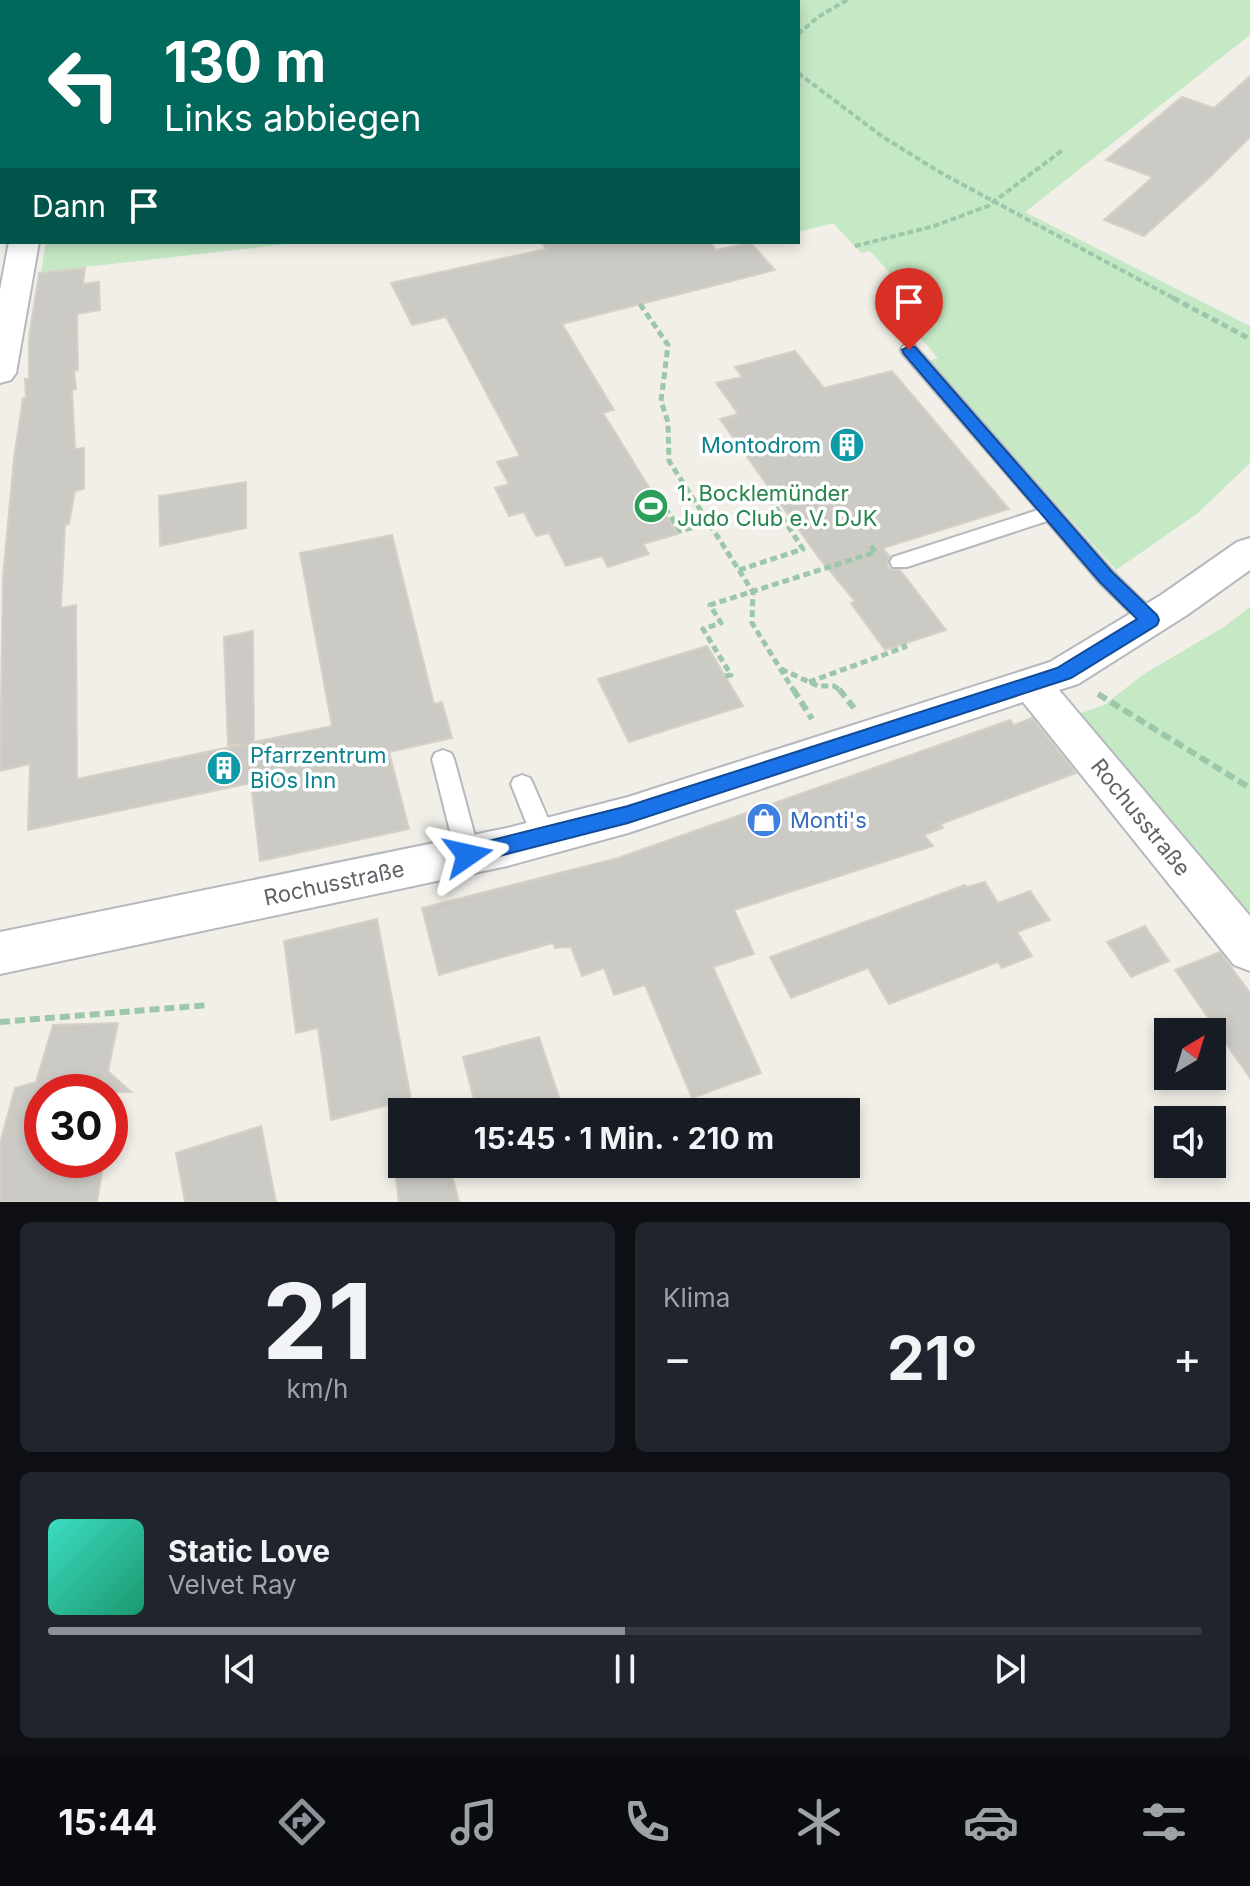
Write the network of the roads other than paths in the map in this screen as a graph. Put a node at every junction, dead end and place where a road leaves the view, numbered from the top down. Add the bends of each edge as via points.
1 (24, 244) edge
2 (909, 350) dead end
3 (0, 373) edge
4 (1051, 513) junction
5 (1250, 551) edge
6 (900, 562) dead end
7 (1150, 620) junction
8 (1031, 684) junction
9 (443, 759) dead end
10 (522, 784) dead end
11 (544, 837) junction
12 (468, 855) junction
13 (1250, 950) edge
14 (0, 953) edge

1 - 3 street
2 - 4 lane
4 - 6 lane
4 - 7 lane
5 - 7 street, Rochusstraße
7 - 8 street, Rochusstraße via 1064,673
8 - 11 street, Rochusstraße via 628,815
8 - 13 street, Rochusstraße
9 - 12 lane
10 - 11 lane
11 - 12 street, Rochusstraße
12 - 14 street, Rochusstraße

